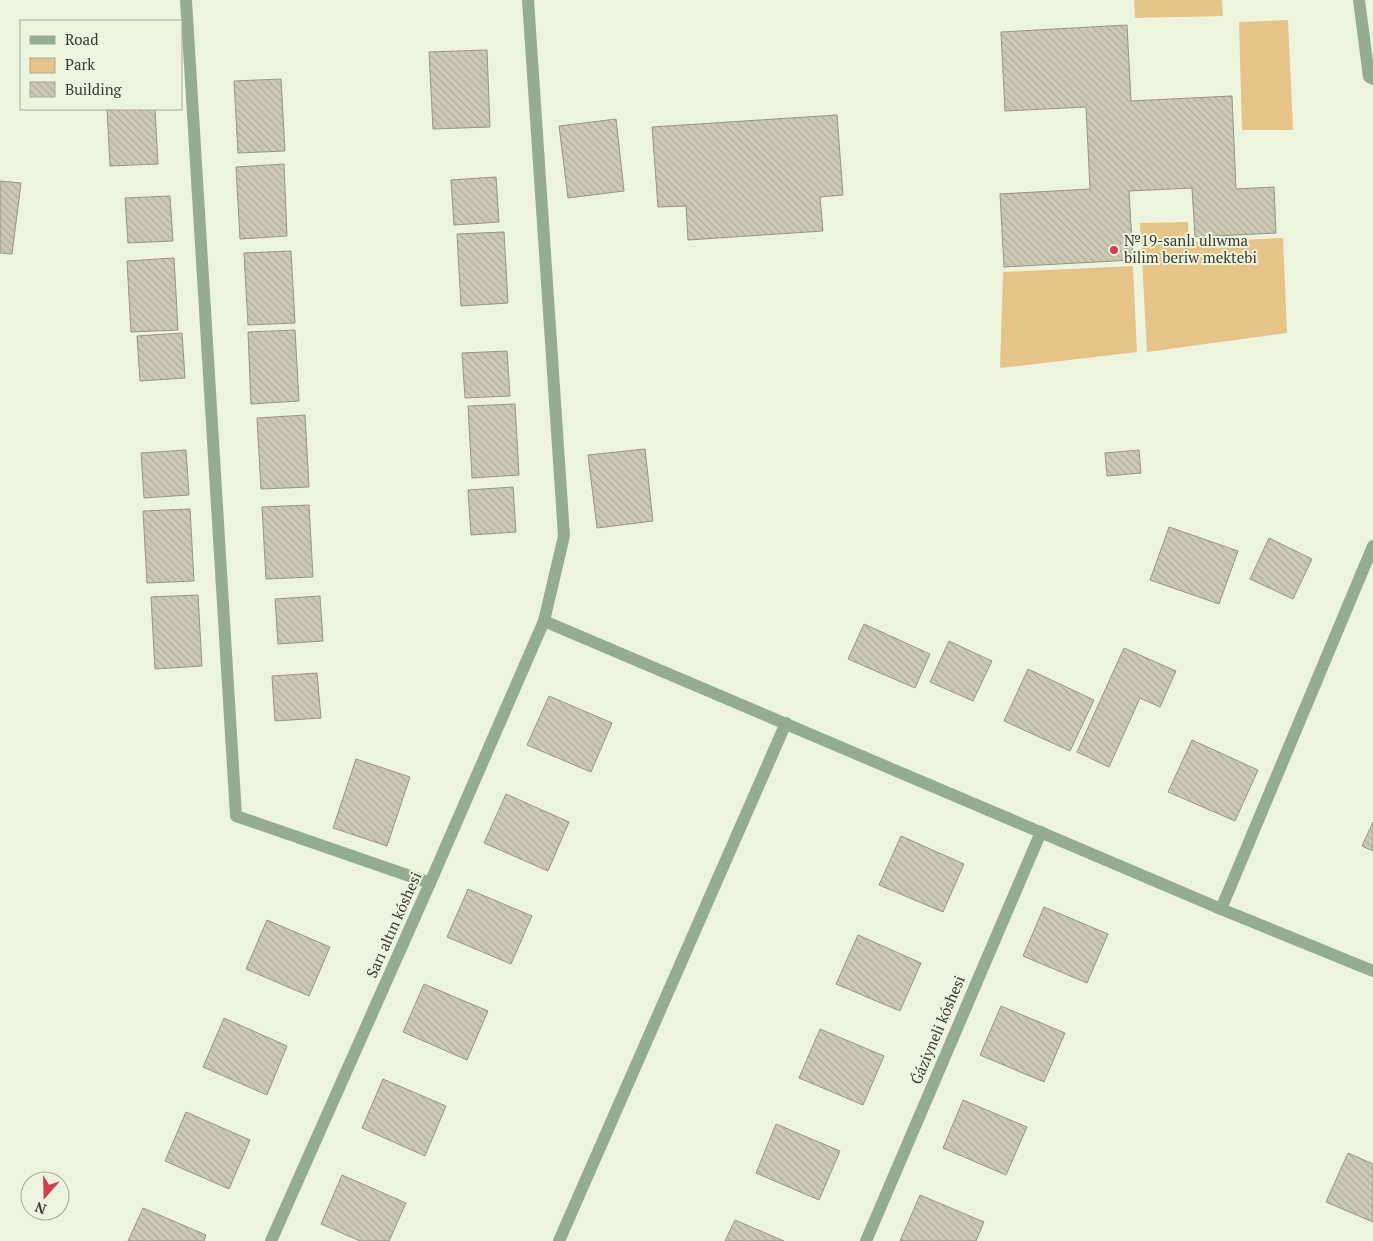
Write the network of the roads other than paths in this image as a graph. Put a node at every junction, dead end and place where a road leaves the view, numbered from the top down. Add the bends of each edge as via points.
1 (186, 0) edge
2 (528, 0) edge
3 (1359, 0) edge
4 (1371, 78) edge
5 (1373, 546) edge
6 (544, 620) junction
7 (786, 723) junction
8 (1041, 832) junction
9 (430, 883) junction
10 (1221, 909) junction
11 (1373, 971) edge
12 (271, 1241) edge
13 (559, 1241) edge
14 (866, 1241) edge

1 - 9 street via 236,816
2 - 6 street, Sarı altın kóshesi via 564,536
3 - 4 street
5 - 10 street
6 - 7 street
6 - 9 street, Sarı altın kóshesi
7 - 8 street
7 - 13 street
8 - 10 street
8 - 14 street, Ǵáziyneli kóshesi
9 - 12 street, Sarı altın kóshesi
10 - 11 street

